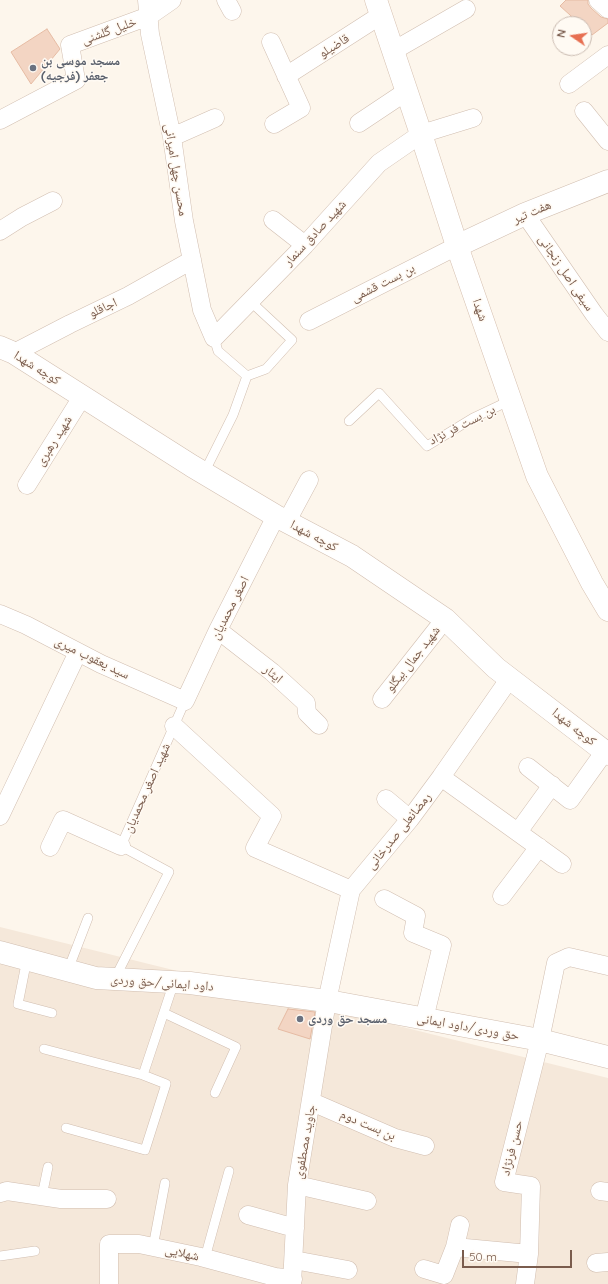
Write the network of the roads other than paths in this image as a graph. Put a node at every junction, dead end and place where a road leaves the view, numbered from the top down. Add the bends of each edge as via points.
1 (172, 0) edge
2 (598, 0) edge
3 (148, 8) edge
4 (379, 8) edge
5 (466, 9) dead end
6 (608, 9) edge
7 (271, 42) dead end
8 (393, 51) junction
9 (608, 55) edge
10 (286, 76) junction
11 (569, 84) dead end
12 (407, 91) junction
13 (584, 111) dead end
14 (215, 118) dead end
15 (473, 118) dead end
16 (0, 120) edge
17 (359, 123) dead end
18 (274, 124) dead end
19 (421, 134) junction
20 (172, 137) junction
21 (608, 141) edge
22 (608, 181) edge
23 (53, 202) dead end
24 (525, 214) junction
25 (273, 220) dead end
26 (0, 231) edge
27 (305, 245) junction
28 (457, 246) junction
29 (192, 260) junction
30 (250, 301) junction
31 (309, 321) dead end
32 (608, 332) edge
33 (214, 338) junction
34 (7, 350) edge
35 (247, 376) junction
36 (82, 396) junction
37 (511, 400) junction
38 (349, 421) dead end
39 (204, 473) junction
40 (309, 480) dead end
41 (27, 485) dead end
42 (282, 519) junction
43 (608, 610) edge
44 (0, 614) edge
45 (445, 618) junction
46 (218, 630) junction
47 (78, 652) junction
48 (510, 678) junction
49 (382, 699) dead end
50 (185, 701) junction
51 (319, 725) dead end
52 (174, 726) junction
53 (606, 752) edge
54 (528, 767) dead end
55 (441, 778) junction
56 (552, 785) junction
57 (386, 799) dead end
58 (0, 816) edge
59 (410, 819) junction
60 (518, 832) junction
61 (121, 846) junction
62 (50, 847) dead end
63 (539, 847) junction
64 (562, 864) dead end
65 (351, 890) junction
66 (502, 896) dead end
67 (384, 899) dead end
68 (88, 918) dead end
69 (0, 952) edge
70 (27, 959) junction
71 (608, 966) edge
72 (68, 970) junction
73 (114, 979) junction
74 (174, 982) junction
75 (327, 1001) junction
76 (52, 1013) dead end
77 (164, 1013) junction
78 (424, 1019) junction
79 (540, 1040) junction
80 (44, 1049) dead end
81 (608, 1057) edge
82 (143, 1075) junction
83 (215, 1093) dead end
84 (312, 1102) junction
85 (66, 1128) dead end
86 (426, 1146) dead end
87 (48, 1167) dead end
88 (229, 1171) dead end
89 (165, 1183) dead end
90 (297, 1185) junction
91 (0, 1193) edge
92 (42, 1196) junction
93 (107, 1199) dead end
94 (367, 1201) dead end
95 (248, 1215) dead end
96 (460, 1225) dead end
97 (295, 1228) junction
98 (153, 1247) junction
99 (455, 1247) junction
100 (35, 1251) dead end
101 (529, 1254) junction
102 (0, 1256) edge
103 (205, 1258) junction
104 (294, 1260) junction
105 (424, 1269) dead end
106 (348, 1270) dead end
107 (293, 1282) edge
108 (109, 1284) edge
109 (525, 1284) edge

1 - 3 street
2 - 6 street
3 - 16 street, خلیل گلشنی via 70,45 76,80
3 - 20 street, محسن چهل امیرانی via 150,34
4 - 8 street, شهدا
4 - 10 street, قاضیلو
5 - 8 street
7 - 10 street
8 - 12 street, شهدا
9 - 11 street
10 - 18 street via 301,108
12 - 17 street
12 - 19 street, شهدا
13 - 21 street
14 - 20 street
15 - 19 street, شهید صادق سنمار
19 - 27 street, شهید صادق سنمار via 379,163
19 - 28 street, شهدا
20 - 29 street, محسن چهل امیرانی
22 - 24 street, هفت تیر
23 - 26 street
24 - 28 street, هفت تیر
24 - 32 street, سیفی اصل زنجانی
25 - 27 street
27 - 30 street, شهید صادق سنمار
28 - 31 street, بن بست قشمی
28 - 37 street, شهدا
29 - 33 street, محسن چهل امیرانی via 202,310
29 - 34 street, اجاقلو via 128,296
30 - 33 street, شهید صادق سنمار
30 - 35 lane via 292,340 266,368
33 - 35 lane via 218,351
34 - 36 street, کوچه شهدا
35 - 39 lane via 233,415
36 - 39 street, کوچه شهدا
36 - 41 street, شهید رهبری
37 - 38 lane, بن بست فر نژاد via 473,418 426,446 379,393
37 - 43 street, شهدا via 537,476
39 - 42 street, کوچه شهدا
40 - 42 street, اصغر محمدیان
42 - 45 street, کوچه شهدا via 352,556
42 - 46 street, اصغر محمدیان
44 - 47 street, سید یعقوب میری
45 - 48 street, کوچه شهدا via 496,668
45 - 49 street, شهید جمال بیگلو
46 - 50 street, اصغر محمدیان
46 - 51 street, ایثار via 272,672 306,703 307,713
47 - 50 street, سید یعقوب میری
47 - 58 street
48 - 53 street, کوچه شهدا
48 - 55 street, رمضانعلی صدرخانی
50 - 52 lane, شهید اصغر محمدیان
52 - 61 lane, شهید اصغر محمدیان
52 - 65 street via 272,816 255,848
53 - 56 street via 570,800
54 - 56 street
55 - 59 street, رمضانعلی صدرخانی
55 - 60 street
56 - 60 street
57 - 59 street
59 - 65 street, رمضانعلی صدرخانی
60 - 63 street
61 - 62 street via 63,820
61 - 73 lane, شهید اصغر محمدیان via 169,872
63 - 64 street
63 - 66 street
65 - 75 street, رمضانعلی صدرخانی
67 - 78 street via 416,916 413,933 442,945
68 - 72 lane
69 - 70 street, داود ایمانی/حق وردی
70 - 72 street, داود ایمانی/حق وردی
70 - 76 lane via 18,1004
71 - 79 street via 569,957 556,963
72 - 73 street, داود ایمانی/حق وردی via 96,978
73 - 74 street, داود ایمانی/حق وردی
74 - 75 street, داود ایمانی/حق وردی
74 - 77 lane
75 - 78 street, حق وردی/داود ایمانی
75 - 84 street, جاوید مصطفوی
77 - 82 lane
77 - 83 lane via 236,1047
78 - 79 street, حق وردی/داود ایمانی
79 - 81 street, حق وردی/داود ایمانی
79 - 101 street, حسن فرنژاد via 504,1182 531,1186
80 - 82 lane
82 - 85 lane via 166,1084 145,1150
84 - 86 street, بن بست دوم via 395,1138
84 - 90 street, جاوید مصطفوی
87 - 92 lane
88 - 103 lane
89 - 98 lane
90 - 94 street
90 - 97 street, جاوید مصطفوی
91 - 92 street via 7,1191
92 - 93 street via 61,1199
95 - 97 street
96 - 99 street
97 - 104 street, جاوید مصطفوی
98 - 103 street, شهلایی
98 - 108 street, شهلایی via 139,1244 109,1244
99 - 101 street
99 - 105 street via 444,1275
100 - 102 lane
101 - 109 street, حسن فرنژاد
103 - 107 street, شهلایی
104 - 106 street
104 - 107 street, جاوید مصطفوی

